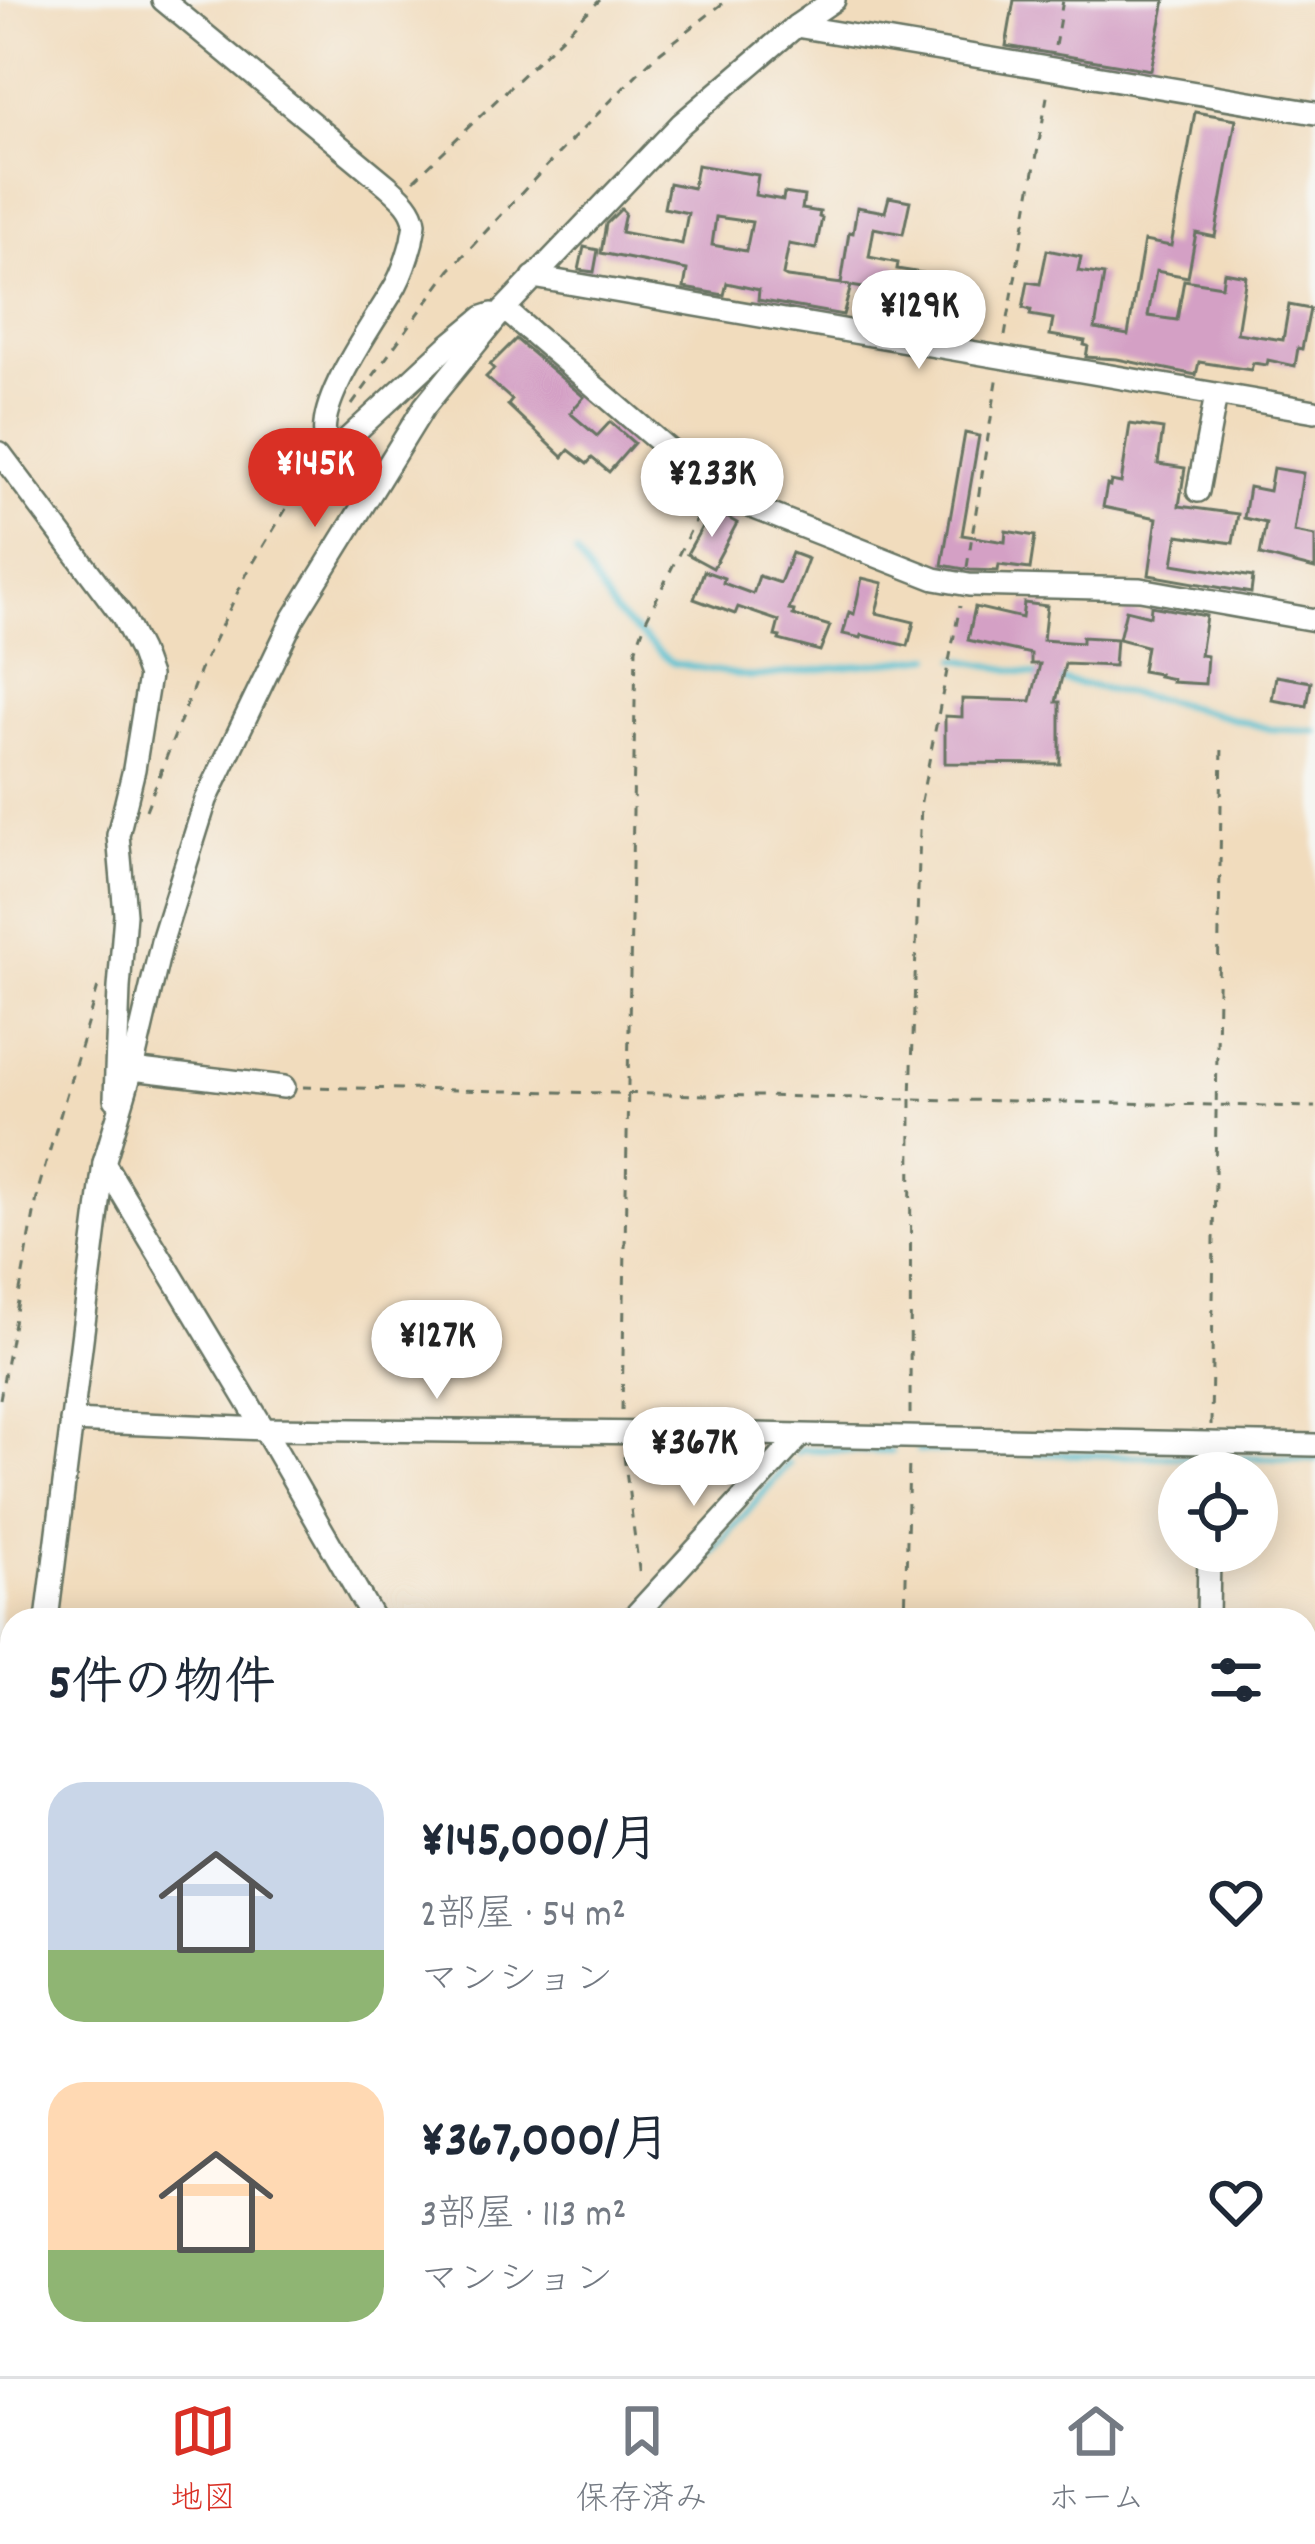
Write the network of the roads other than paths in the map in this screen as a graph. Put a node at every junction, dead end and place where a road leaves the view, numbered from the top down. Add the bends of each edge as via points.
1 (163, 0) edge
2 (834, 0) edge
3 (796, 26) junction
4 (1315, 113) edge
5 (532, 278) junction
6 (504, 309) junction
7 (1216, 395) junction
8 (1315, 411) edge
9 (0, 453) edge
10 (1198, 491) dead end
11 (1315, 620) edge
12 (132, 1069) junction
13 (284, 1087) road end
14 (114, 1130) junction
15 (104, 1163) junction
16 (71, 1421) junction
17 (264, 1430) junction
18 (800, 1436) junction
19 (1210, 1444) junction
20 (1315, 1445) edge
21 (1210, 1452) edge
22 (1209, 1572) edge
23 (48, 1608) edge
24 (367, 1608) edge
25 (642, 1608) edge
26 (1208, 1608) edge

1 - 6 street via 407,204 415,224 399,280 341,375 322,425 327,443 341,445 449,345
2 - 3 street
3 - 4 street
3 - 5 street via 681,124
5 - 6 street
5 - 7 street
6 - 11 street via 712,488 935,579 1140,589
6 - 12 street via 424,407 293,620 206,800
7 - 8 street
7 - 10 street
9 - 14 street via 123,617 149,676 118,835 125,914
12 - 13 street
12 - 14 street
14 - 15 street
15 - 16 street
15 - 17 street
16 - 17 street
16 - 23 street
17 - 18 street
17 - 24 street
18 - 19 street
18 - 25 street
19 - 20 street
19 - 21 street
22 - 26 street

